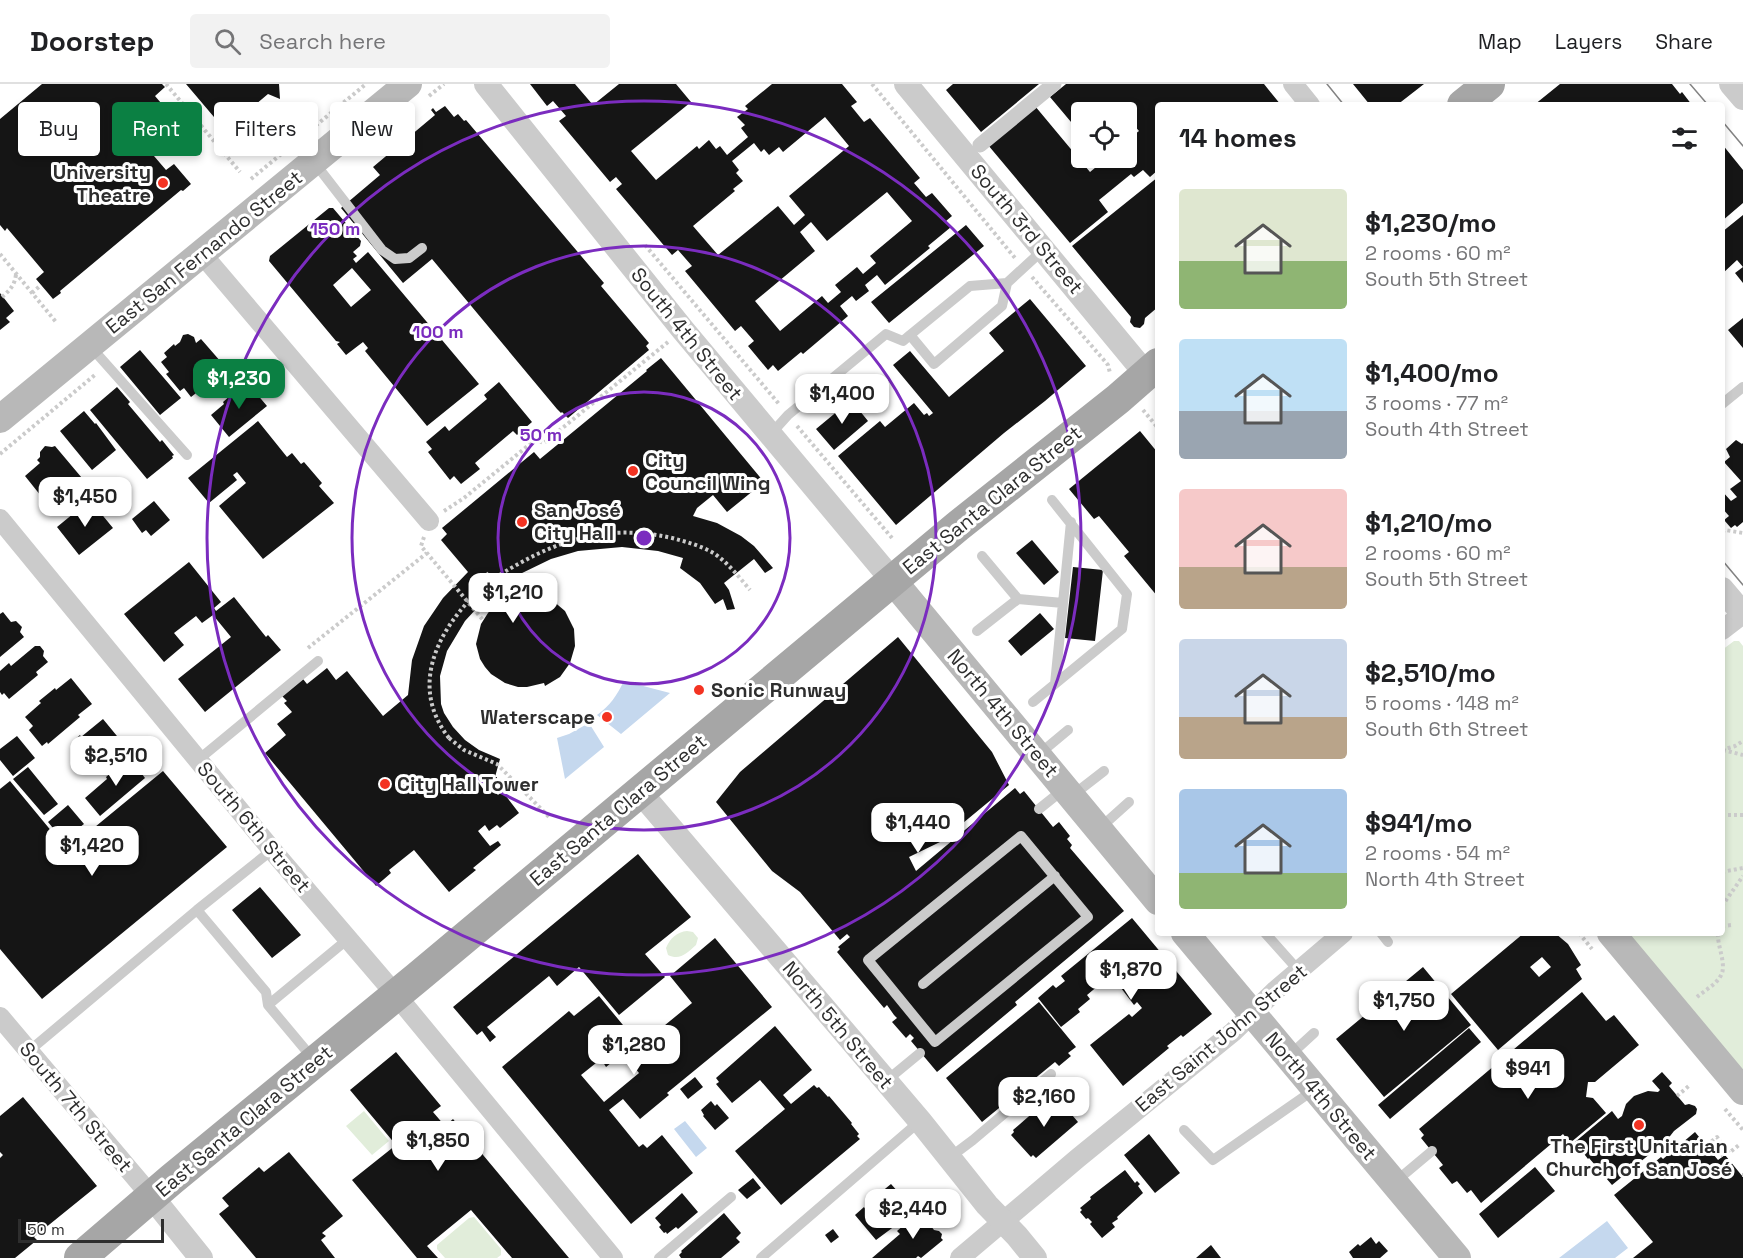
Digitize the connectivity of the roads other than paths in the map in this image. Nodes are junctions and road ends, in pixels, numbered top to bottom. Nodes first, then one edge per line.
1 (408, 84) edge
2 (486, 84) edge
3 (906, 84) edge
4 (1054, 84) edge
5 (1293, 84) edge
6 (1489, 84) edge
7 (1731, 84) edge
8 (1743, 98) edge
9 (1308, 102) edge
10 (1467, 102) edge
11 (980, 145) dead end
12 (314, 162) junction
13 (422, 248) dead end
14 (1044, 249) junction
15 (202, 254) junction
16 (1007, 283) junction
17 (910, 335) junction
18 (90, 346) junction
19 (1154, 375) edge
20 (1743, 387) edge
21 (1725, 402) edge
22 (0, 419) edge
23 (770, 435) junction
24 (187, 455) dead end
25 (1052, 500) dead end
26 (0, 519) edge
27 (429, 521) road end
28 (1071, 522) junction
29 (982, 556) dead end
30 (893, 581) junction
31 (1725, 593) edge
32 (1018, 599) junction
33 (1063, 603) junction
34 (1743, 614) edge
35 (1725, 628) edge
36 (977, 631) dead end
37 (318, 661) dead end
38 (1055, 684) junction
39 (1033, 702) dead end
40 (1068, 730) dead end
41 (1038, 755) junction
42 (198, 760) junction
43 (1104, 771) dead end
44 (640, 792) junction
45 (1068, 792) junction
46 (1129, 802) dead end
47 (1039, 809) dead end
48 (1099, 829) junction
49 (272, 850) junction
50 (1055, 876) junction
51 (1155, 897) edge
52 (197, 910) junction
53 (1192, 936) edge
54 (1268, 936) edge
55 (1340, 936) edge
56 (1614, 936) edge
57 (348, 939) junction
58 (1299, 971) junction
59 (923, 984) dead end
60 (396, 995) junction
61 (268, 1005) junction
62 (1251, 1013) junction
63 (0, 1017) edge
64 (1314, 1033) dead end
65 (29, 1051) junction
66 (921, 1053) dead end
67 (1288, 1056) junction
68 (316, 1062) junction
69 (1051, 1074) dead end
70 (886, 1081) junction
71 (1315, 1089) junction
72 (1743, 1091) edge
73 (920, 1121) junction
74 (1184, 1130) dead end
75 (1432, 1151) dead end
76 (949, 1158) junction
77 (1394, 1183) junction
78 (152, 1197) junction
79 (731, 1197) dead end
80 (1003, 1222) junction
81 (80, 1258) edge
82 (201, 1258) edge
83 (613, 1258) edge
84 (659, 1258) edge
85 (761, 1258) edge
86 (960, 1258) edge
87 (1035, 1258) edge
88 (1457, 1258) edge

1 - 12 main road, East San Fernando Street
2 - 23 street, South 4th Street
3 - 14 street, South 3rd Street
4 - 11 street
5 - 9 street
6 - 10 main road
7 - 8 street
12 - 13 lane
12 - 15 main road, East San Fernando Street
14 - 16 lane
14 - 19 street, South 3rd Street
15 - 18 main road, East San Fernando Street
15 - 27 street
16 - 17 lane
16 - 17 lane
17 - 23 lane
18 - 22 main road, East San Fernando Street
18 - 24 lane
19 - 30 main road, East Santa Clara Street
20 - 21 lane
23 - 30 street, South 4th Street
25 - 28 lane
26 - 42 street, South 6th Street
28 - 33 lane
28 - 38 lane
29 - 32 lane
30 - 41 main road, North 4th Street
30 - 44 main road, East Santa Clara Street
31 - 34 street
32 - 33 lane
32 - 36 lane
33 - 38 lane
34 - 35 street
37 - 42 lane
38 - 39 lane
40 - 41 lane
41 - 45 main road, North 4th Street
42 - 49 street, South 6th Street
43 - 45 lane
44 - 60 main road, East Santa Clara Street
44 - 70 street, North 5th Street
45 - 47 lane
45 - 48 main road, North 4th Street
46 - 48 lane
48 - 51 main road, North 4th Street
49 - 52 lane
49 - 57 street, South 6th Street
50 - 50 lane
50 - 59 lane
52 - 61 lane
52 - 65 lane
53 - 62 main road, North 4th Street
54 - 58 lane
55 - 58 street, East Saint John Street
56 - 72 main road
57 - 60 street, South 6th Street
57 - 61 lane
58 - 62 street, East Saint John Street
60 - 68 main road, East Santa Clara Street
60 - 83 street, South 6th Street
61 - 68 lane
62 - 67 main road, North 4th Street
62 - 80 street, East Saint John Street
63 - 65 street, South 7th Street
64 - 67 lane
65 - 78 street, South 7th Street
66 - 70 lane
67 - 71 main road, North 4th Street
68 - 78 main road, East Santa Clara Street
69 - 76 lane
70 - 73 street, North 5th Street
71 - 74 lane
71 - 77 main road, North 4th Street
73 - 76 street, North 5th Street
73 - 85 lane
75 - 77 lane
76 - 80 street, North 5th Street
77 - 88 main road, North 4th Street
78 - 81 main road, East Santa Clara Street
78 - 82 street
79 - 84 lane
80 - 86 street, East Saint John Street
80 - 87 street, North 5th Street

